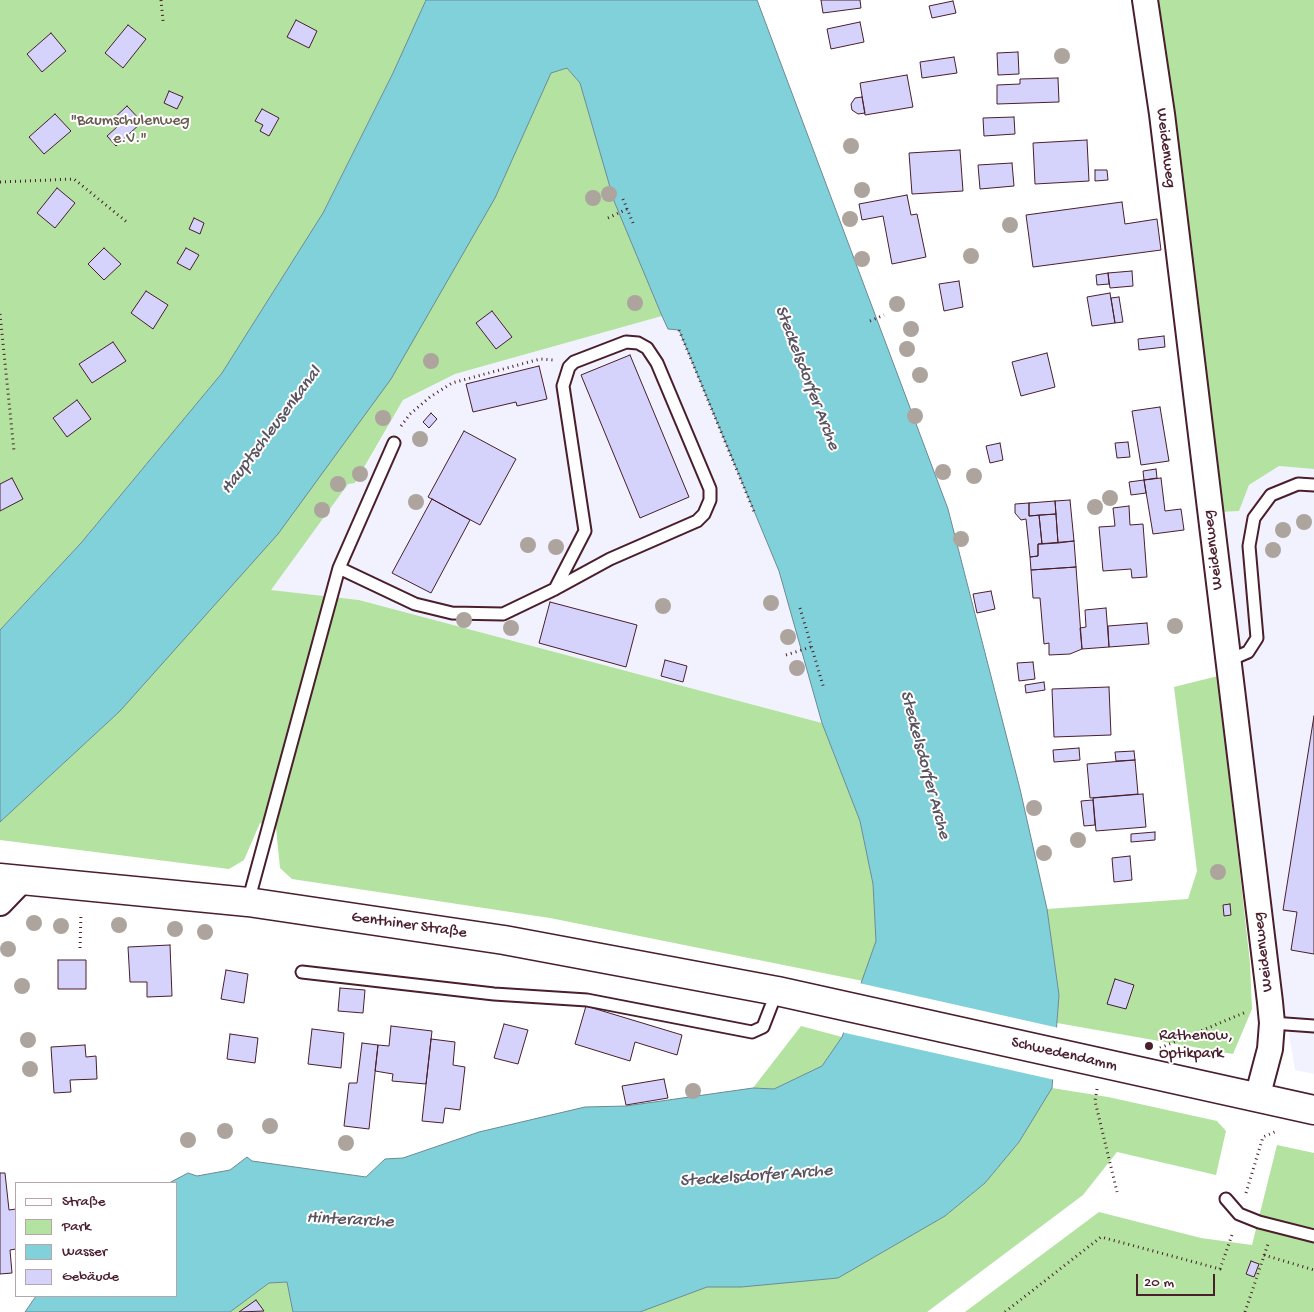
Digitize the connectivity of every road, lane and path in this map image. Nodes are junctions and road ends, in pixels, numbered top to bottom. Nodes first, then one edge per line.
1 (161, 0) edge
2 (1145, 0) edge
3 (162, 20) dead end
4 (0, 182) edge
5 (623, 199) dead end
6 (627, 210) junction
7 (608, 218) dead end
8 (128, 223) dead end
9 (633, 223) dead end
10 (0, 314) edge
11 (884, 315) dead end
12 (870, 321) dead end
13 (679, 330) dead end
14 (569, 367) junction
15 (394, 443) joint
16 (14, 451) dead end
17 (1314, 485) edge
18 (755, 514) dead end
19 (339, 568) junction
20 (555, 589) junction
21 (800, 608) dead end
22 (811, 647) junction
23 (786, 655) dead end
24 (1227, 661) junction
25 (824, 689) dead end
26 (11, 879) edge
27 (248, 902) junction
28 (0, 903) edge
29 (81, 911) dead end
30 (80, 948) dead end
31 (302, 972) dead end
32 (777, 991) junction
33 (814, 1000) joint
34 (1271, 1012) junction
35 (1314, 1026) edge
36 (1102, 1064) junction
37 (1152, 1074) junction
38 (1257, 1098) junction
39 (1314, 1110) edge
40 (1117, 1192) dead end
41 (1226, 1199) dead end
42 (1273, 1226) junction
43 (1314, 1236) edge
44 (1101, 1237) dead end
45 (1264, 1255) junction
46 (1314, 1270) edge
47 (1005, 1312) edge
48 (1245, 1312) edge

1 - 3 path
2 - 24 street, Weidenweg
4 - 8 path
5 - 6 path
6 - 7 path
6 - 9 path
10 - 16 path
11 - 12 path
13 - 18 path
14 - 15 path
14 - 20 lane
14 - 20 lane
15 - 19 lane
17 - 24 lane
19 - 20 lane
19 - 27 lane
21 - 22 path
22 - 23 path
22 - 25 path
24 - 34 street, Weidenweg
26 - 27 main road, Genthiner Straße
26 - 28 street
27 - 32 main road, Genthiner Straße
29 - 30 path
31 - 32 lane
32 - 33 main road, Genthiner Straße
33 - 36 main road, Schwedendamm
34 - 35 lane
34 - 37 path
34 - 38 street, Weidenweg
36 - 37 main road, Schwedendamm
36 - 40 path
37 - 38 main road, Schwedendamm
38 - 39 main road, Schwedendamm
41 - 42 lane
42 - 43 lane
42 - 45 path
44 - 47 path
45 - 46 path
45 - 48 path

